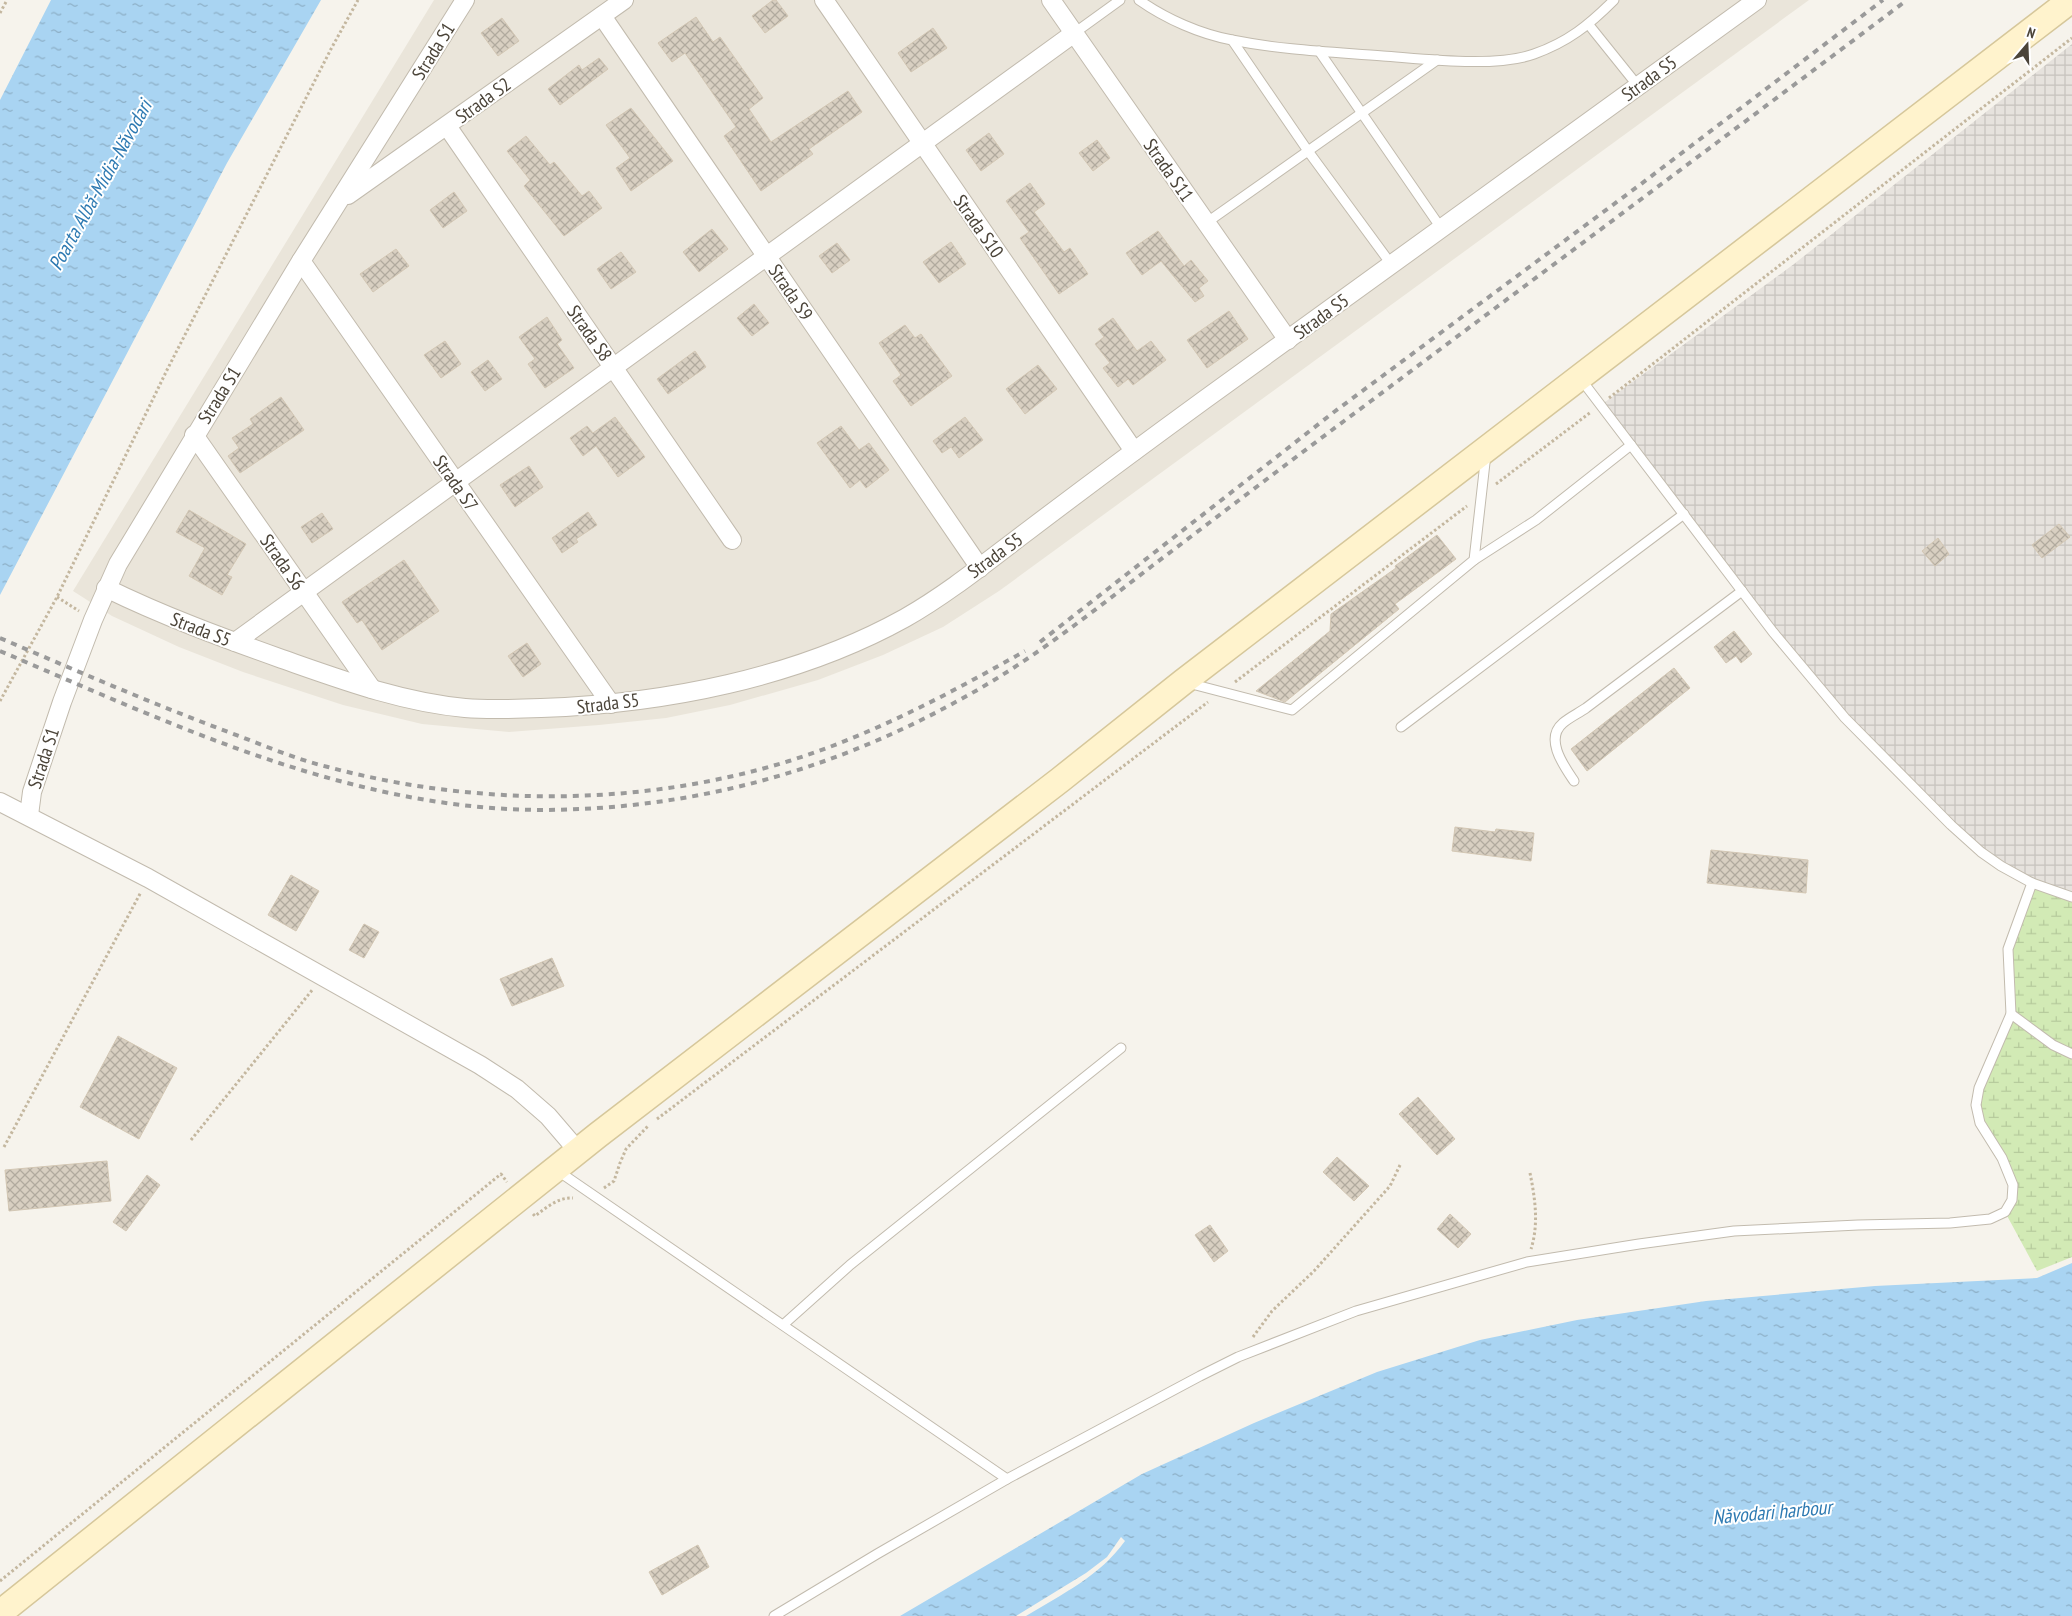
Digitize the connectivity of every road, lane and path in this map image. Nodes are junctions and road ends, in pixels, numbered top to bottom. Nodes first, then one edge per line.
1 (7, 0) edge
2 (358, 0) edge
3 (465, 0) edge
4 (624, 0) edge
5 (824, 0) edge
6 (1050, 0) edge
7 (1120, 0) edge
8 (1139, 0) edge
9 (1614, 0) edge
10 (2071, 0) edge
11 (1747, 3) edge
12 (0, 13) edge
13 (602, 16) junction
14 (1589, 25) junction
15 (1073, 34) junction
16 (1232, 40) junction
17 (1319, 51) junction
18 (1437, 60) junction
19 (1638, 86) junction
20 (1361, 113) junction
21 (447, 126) junction
22 (922, 143) junction
23 (1308, 151) junction
24 (341, 199) junction
25 (1206, 223) junction
26 (1441, 228) junction
27 (767, 256) junction
28 (301, 261) junction
29 (1391, 264) junction
30 (1288, 340) junction
31 (613, 368) junction
32 (1580, 377) junction
33 (194, 435) junction
34 (1631, 445) junction
35 (1487, 449) junction
36 (1134, 451) junction
37 (456, 482) junction
38 (1684, 514) junction
39 (732, 540) dead end
40 (1474, 560) junction
41 (980, 568) junction
42 (106, 588) junction
43 (1742, 591) junction
44 (304, 592) junction
45 (56, 597) junction
46 (93, 620) junction
47 (235, 642) junction
48 (1183, 682) junction
49 (372, 689) junction
50 (0, 701) edge
51 (611, 704) junction
52 (1401, 727) dead end
53 (1574, 781) dead end
54 (0, 802) edge
55 (28, 815) junction
56 (148, 878) junction
57 (2032, 883) junction
58 (2072, 897) edge
59 (323, 977) junction
60 (2011, 1014) junction
61 (1121, 1048) dead end
62 (2072, 1054) edge
63 (191, 1140) dead end
64 (4, 1147) dead end
65 (578, 1151) junction
66 (1400, 1164) dead end
67 (555, 1170) junction
68 (1530, 1173) dead end
69 (1528, 1262) junction
70 (783, 1325) junction
71 (1238, 1357) junction
72 (1007, 1479) junction
73 (0, 1613) edge
74 (774, 1616) edge

1 - 12 path
2 - 45 path
3 - 24 street, Strada S1
4 - 13 street, Strada S2
5 - 22 street, Strada S10
6 - 15 street, Strada S11
7 - 15 lane
8 - 16 lane
9 - 14 lane
10 - 32 main road
11 - 19 street, Strada S5
13 - 21 street, Strada S2
13 - 27 street, Strada S9
14 - 18 lane
14 - 19 lane
15 - 22 street
15 - 25 street, Strada S11
16 - 17 lane
16 - 23 lane
17 - 18 lane
17 - 20 lane
18 - 20 lane
19 - 26 street, Strada S5
20 - 23 lane
20 - 26 lane
21 - 24 street, Strada S2
21 - 31 street, Strada S8
22 - 27 street
22 - 36 street, Strada S10
23 - 25 lane
23 - 29 lane
24 - 28 street, Strada S1
25 - 30 street, Strada S11
26 - 29 street, Strada S5
27 - 31 street
27 - 41 street, Strada S9
28 - 33 street, Strada S1
28 - 37 street, Strada S7
29 - 30 street, Strada S5
30 - 36 street, Strada S5
31 - 37 street
31 - 39 street, Strada S8
32 - 34 lane
32 - 35 main road
33 - 42 street, Strada S1
33 - 44 street, Strada S6
34 - 38 lane
34 - 40 lane
35 - 40 lane
35 - 48 main road
36 - 41 street, Strada S5
37 - 44 street
37 - 51 street, Strada S7
38 - 43 lane
38 - 52 lane
40 - 48 lane
41 - 51 street, Strada S5
42 - 46 street, Strada S1
42 - 47 street, Strada S5
43 - 53 lane
43 - 57 lane
44 - 47 street
44 - 49 street, Strada S6
45 - 46 path
45 - 50 path
46 - 55 street, Strada S1
47 - 49 street, Strada S5
48 - 65 main road
49 - 51 street, Strada S5
54 - 55 street
55 - 56 street
56 - 59 street
56 - 64 path
57 - 58 lane
57 - 60 lane
59 - 63 path
59 - 65 street
60 - 62 lane
60 - 69 lane
61 - 70 lane
65 - 67 main road
66 - 71 path
67 - 70 lane
67 - 73 main road
68 - 69 path
69 - 71 lane
70 - 72 lane
71 - 72 lane
72 - 74 lane

